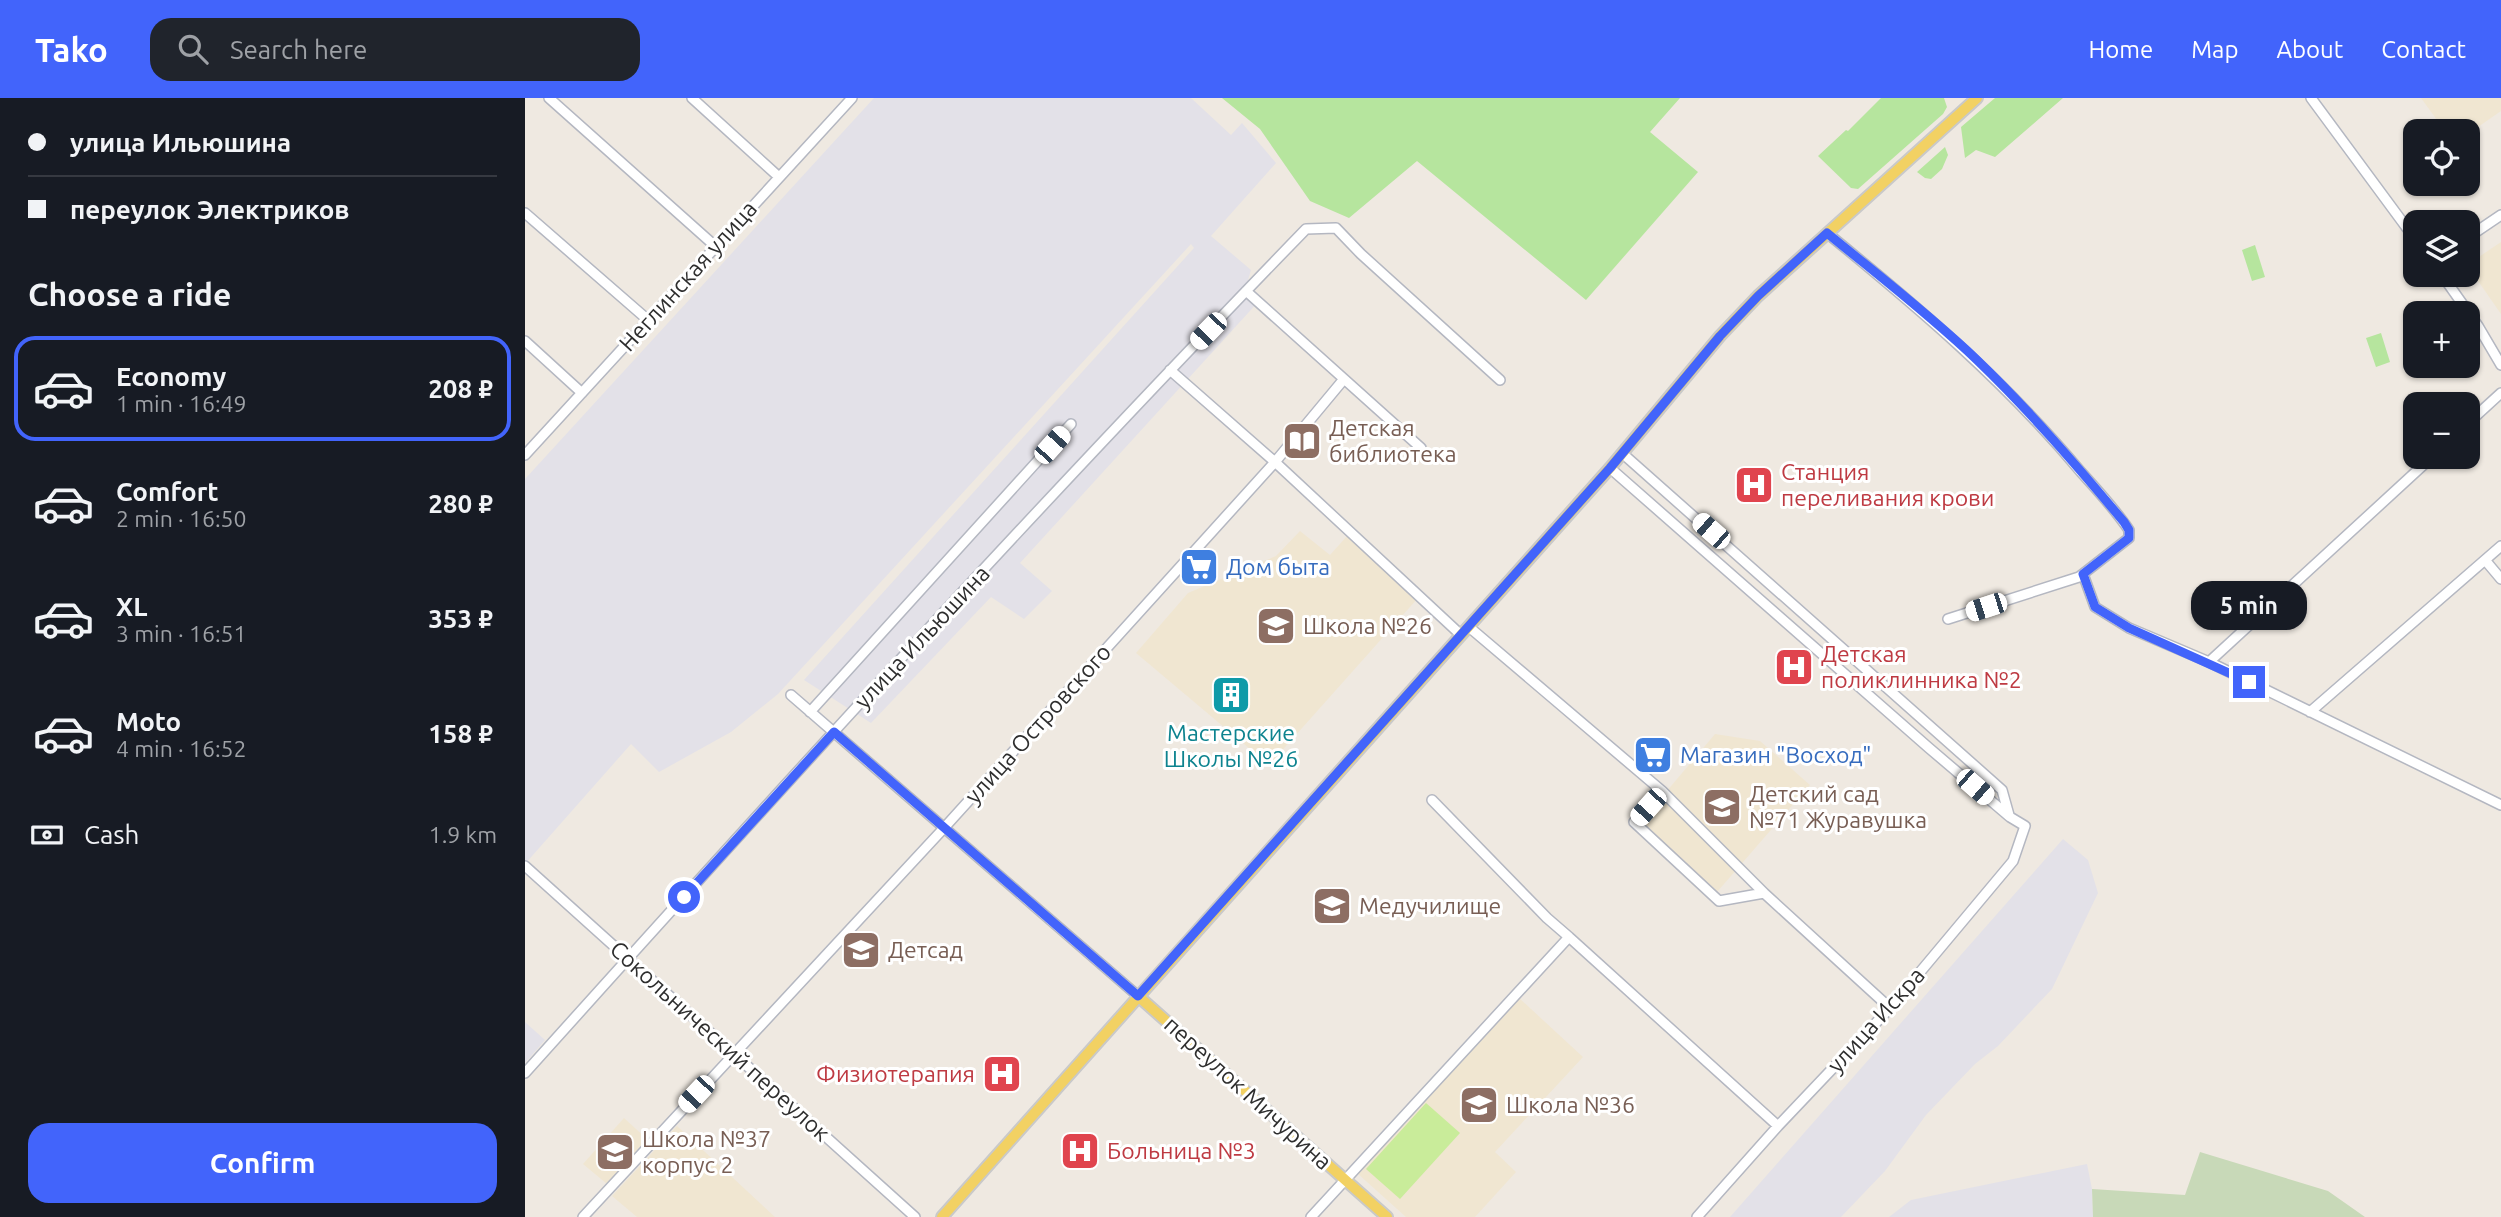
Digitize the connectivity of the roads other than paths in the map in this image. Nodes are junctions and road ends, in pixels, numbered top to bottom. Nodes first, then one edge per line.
1 (549, 98) edge
2 (692, 98) edge
3 (1977, 98) edge
4 (2311, 98) edge
5 (848, 99) edge
6 (779, 177) junction
7 (525, 213) edge
8 (2501, 215) edge
9 (2403, 223) edge
10 (2480, 229) edge
11 (1827, 233) junction
12 (715, 246) junction
13 (2450, 287) edge
14 (1246, 291) junction
15 (648, 320) junction
16 (525, 341) edge
17 (2501, 365) edge
18 (1170, 370) junction
19 (1344, 379) junction
20 (1500, 380) dead end
21 (582, 393) junction
22 (2501, 393) edge
23 (2480, 412) edge
24 (1070, 424) dead end
25 (1421, 448) dead end
26 (1622, 453) junction
27 (525, 455) edge
28 (1275, 462) junction
29 (1610, 468) junction
30 (2420, 469) edge
31 (2501, 547) edge
32 (2485, 560) junction
33 (2083, 574) junction
34 (2501, 579) edge
35 (1948, 619) dead end
36 (1465, 631) junction
37 (2209, 662) junction
38 (791, 695) dead end
39 (810, 712) junction
40 (2310, 712) junction
41 (834, 732) junction
42 (1662, 791) junction
43 (1432, 800) dead end
44 (2501, 805) edge
45 (2010, 817) junction
46 (944, 828) junction
47 (525, 866) edge
48 (1764, 893) junction
49 (1569, 937) junction
50 (628, 958) junction
51 (1138, 996) junction
52 (1890, 1008) junction
53 (734, 1053) junction
54 (525, 1073) edge
55 (1778, 1126) junction
56 (1344, 1179) junction
57 (583, 1217) edge
58 (915, 1217) edge
59 (942, 1217) edge
60 (1311, 1217) edge
61 (1387, 1217) edge
62 (1697, 1217) edge

1 - 12 street
2 - 6 street
3 - 11 main road
4 - 9 street
5 - 6 street, Неглинская улица
6 - 12 street, Неглинская улица
7 - 15 street
8 - 10 street
11 - 26 main road
11 - 33 street
12 - 15 street, Неглинская улица
13 - 17 street
14 - 18 street, улица Ильюшина
14 - 19 street
14 - 20 street, улица Ильюшина
15 - 21 street, Неглинская улица
16 - 21 street
18 - 28 street
18 - 41 street, улица Ильюшина
19 - 25 street
19 - 28 street, улица Островского
21 - 27 street, Неглинская улица
22 - 23 street
24 - 39 street
26 - 29 main road
26 - 45 street
28 - 36 street
28 - 46 street, улица Островского
29 - 36 main road
29 - 45 street
30 - 37 street
31 - 32 street
32 - 34 street
32 - 40 street
33 - 35 street
33 - 37 street
36 - 42 street
36 - 51 main road
37 - 40 street
38 - 39 street, переулок Мичурина
39 - 41 street, переулок Мичурина
40 - 44 street
41 - 46 street, переулок Мичурина
41 - 50 street, улица Ильюшина
42 - 48 street
42 - 48 street
43 - 49 street
45 - 52 street, улица Искра
46 - 51 street, переулок Мичурина
46 - 53 street, улица Островского
47 - 50 street, Сокольнический переулок
48 - 52 street
49 - 55 street
49 - 56 street
50 - 53 street, Сокольнический переулок
50 - 54 street, улица Ильюшина
51 - 56 main road, переулок Мичурина
51 - 59 main road
52 - 55 street, улица Искра
53 - 57 street, улица Островского
53 - 58 street, Сокольнический переулок
55 - 62 street, улица Искра
56 - 60 street
56 - 61 main road, переулок Мичурина

